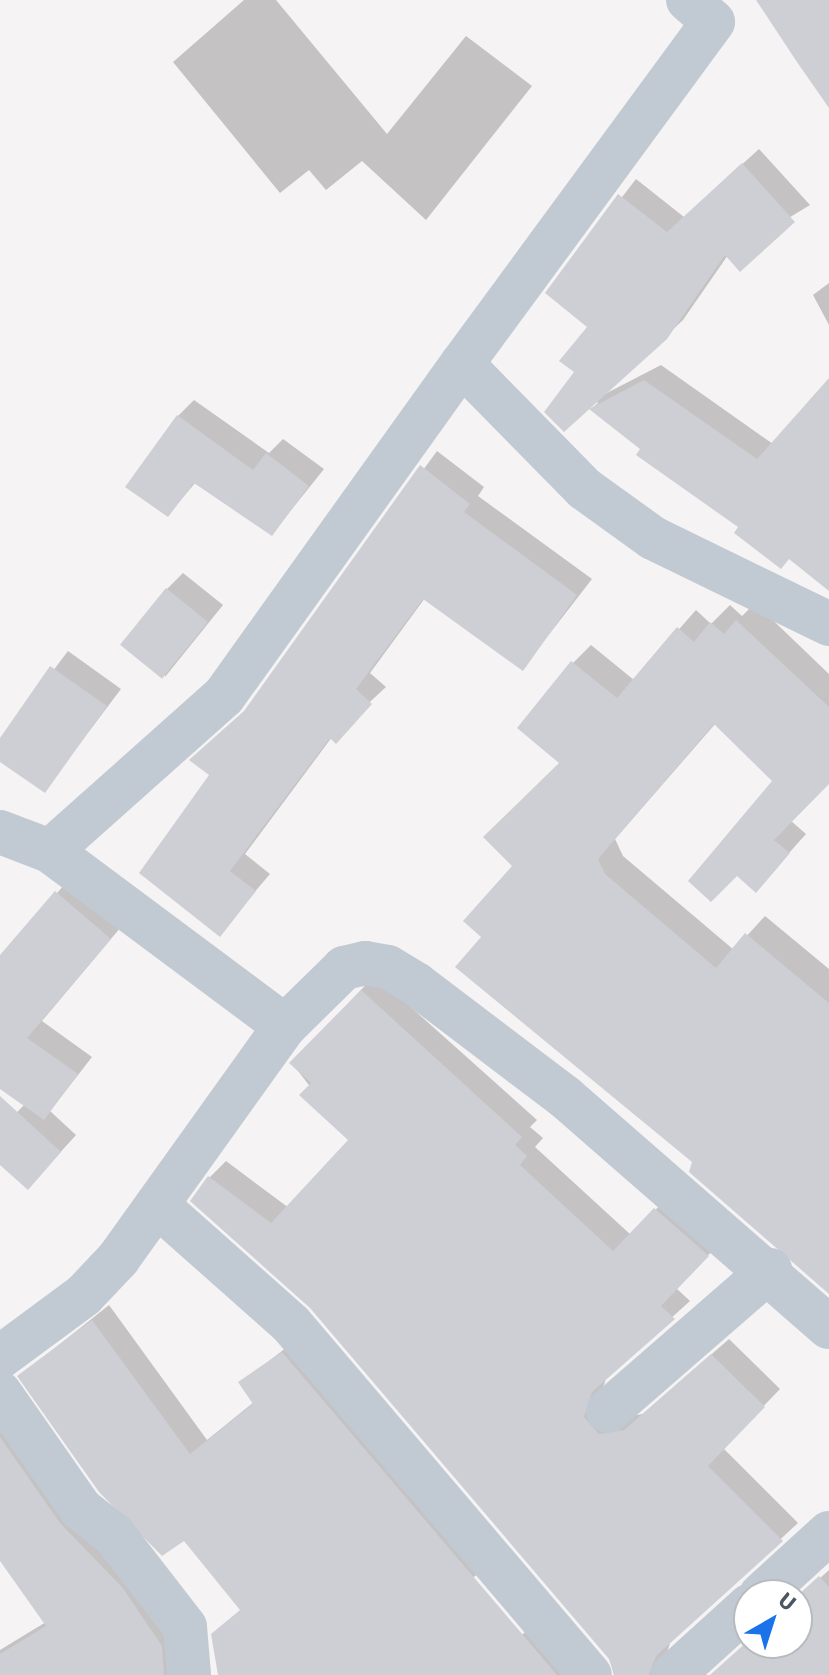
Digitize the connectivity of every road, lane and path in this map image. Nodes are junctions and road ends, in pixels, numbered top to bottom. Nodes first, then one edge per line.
1 (714, 7) edge
2 (462, 364) junction
3 (829, 624) edge
4 (0, 832) edge
5 (50, 851) junction
6 (285, 1026) junction
7 (157, 1205) junction
8 (770, 1270) junction
9 (829, 1327) edge
10 (0, 1357) edge
11 (0, 1393) edge
12 (608, 1411) dead end
13 (829, 1533) edge
14 (779, 1579) edge
15 (733, 1621) edge
16 (189, 1675) edge
17 (590, 1675) edge
18 (673, 1675) edge

1 - 2 street
2 - 3 street
2 - 5 street
4 - 5 street
5 - 6 street
6 - 7 street
6 - 8 street
7 - 10 street
7 - 17 street
8 - 9 street
8 - 12 street
11 - 16 street
13 - 14 street
15 - 18 street

